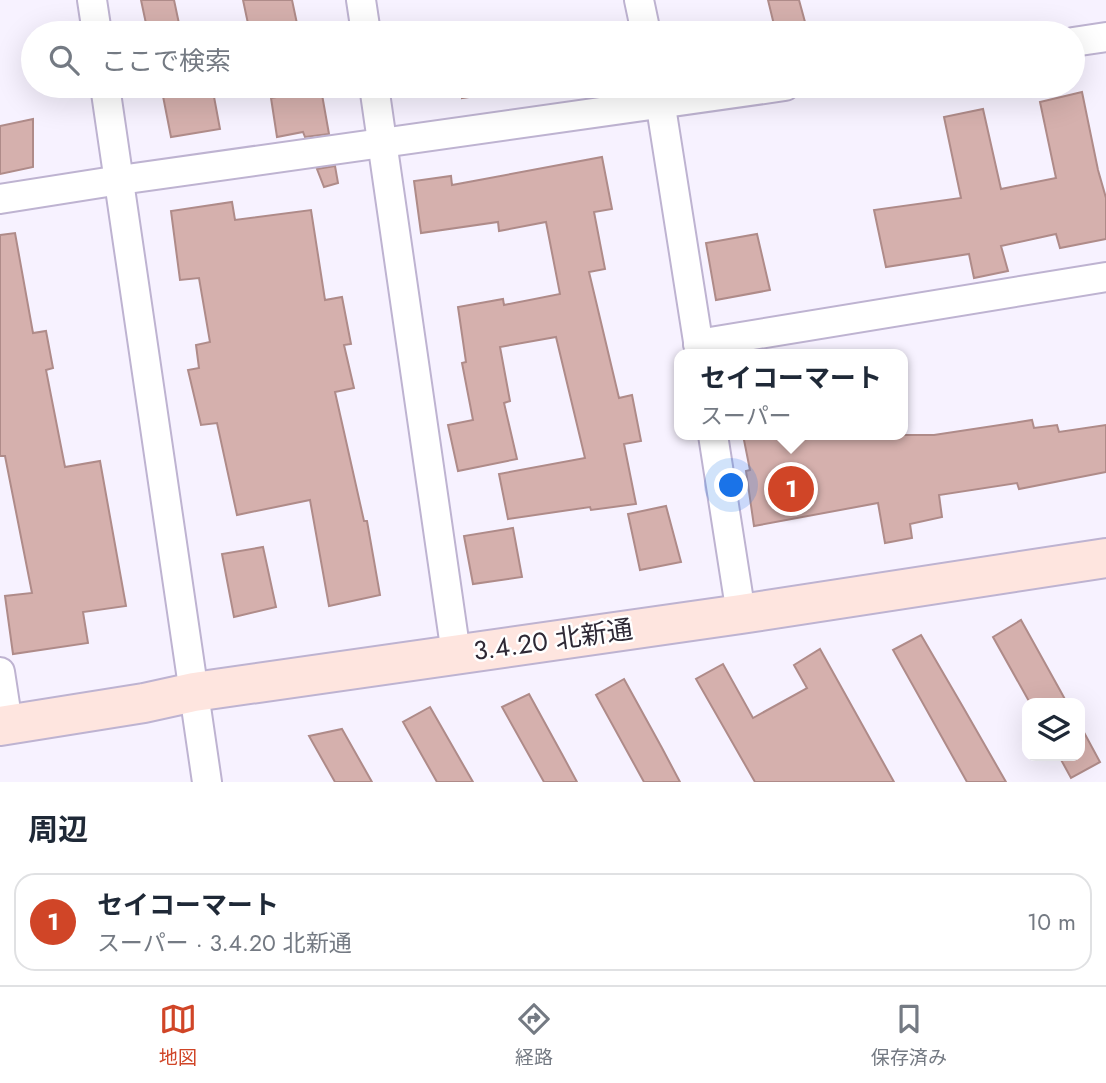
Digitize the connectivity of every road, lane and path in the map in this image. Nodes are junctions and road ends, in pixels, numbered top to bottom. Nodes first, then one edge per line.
1 (92, 0) edge
2 (361, 0) edge
3 (639, 0) edge
4 (95, 21) edge
5 (364, 21) edge
6 (643, 21) edge
7 (1106, 37) edge
8 (1085, 40) edge
9 (107, 98) edge
10 (376, 98) edge
11 (643, 98) edge
12 (660, 98) edge
13 (382, 144) junction
14 (120, 180) junction
15 (0, 199) edge
16 (1106, 276) edge
17 (699, 349) edge
18 (714, 440) edge
19 (1106, 558) edge
20 (741, 614) junction
21 (456, 654) junction
22 (0, 671) edge
23 (194, 692) junction
24 (4, 725) edge
25 (207, 782) edge

1 - 4 street
2 - 5 street
3 - 6 street
7 - 8 street
9 - 14 street
10 - 13 street
11 - 13 street
12 - 17 street
13 - 14 street
13 - 21 street
14 - 15 street
14 - 23 street
16 - 17 street
18 - 20 street
19 - 20 street, 3.4.20 北新通
20 - 21 street, 3.4.20 北新通
21 - 23 street, 3.4.20 北新通
22 - 24 street
23 - 24 street, 3.4.20 北新通
23 - 25 street

